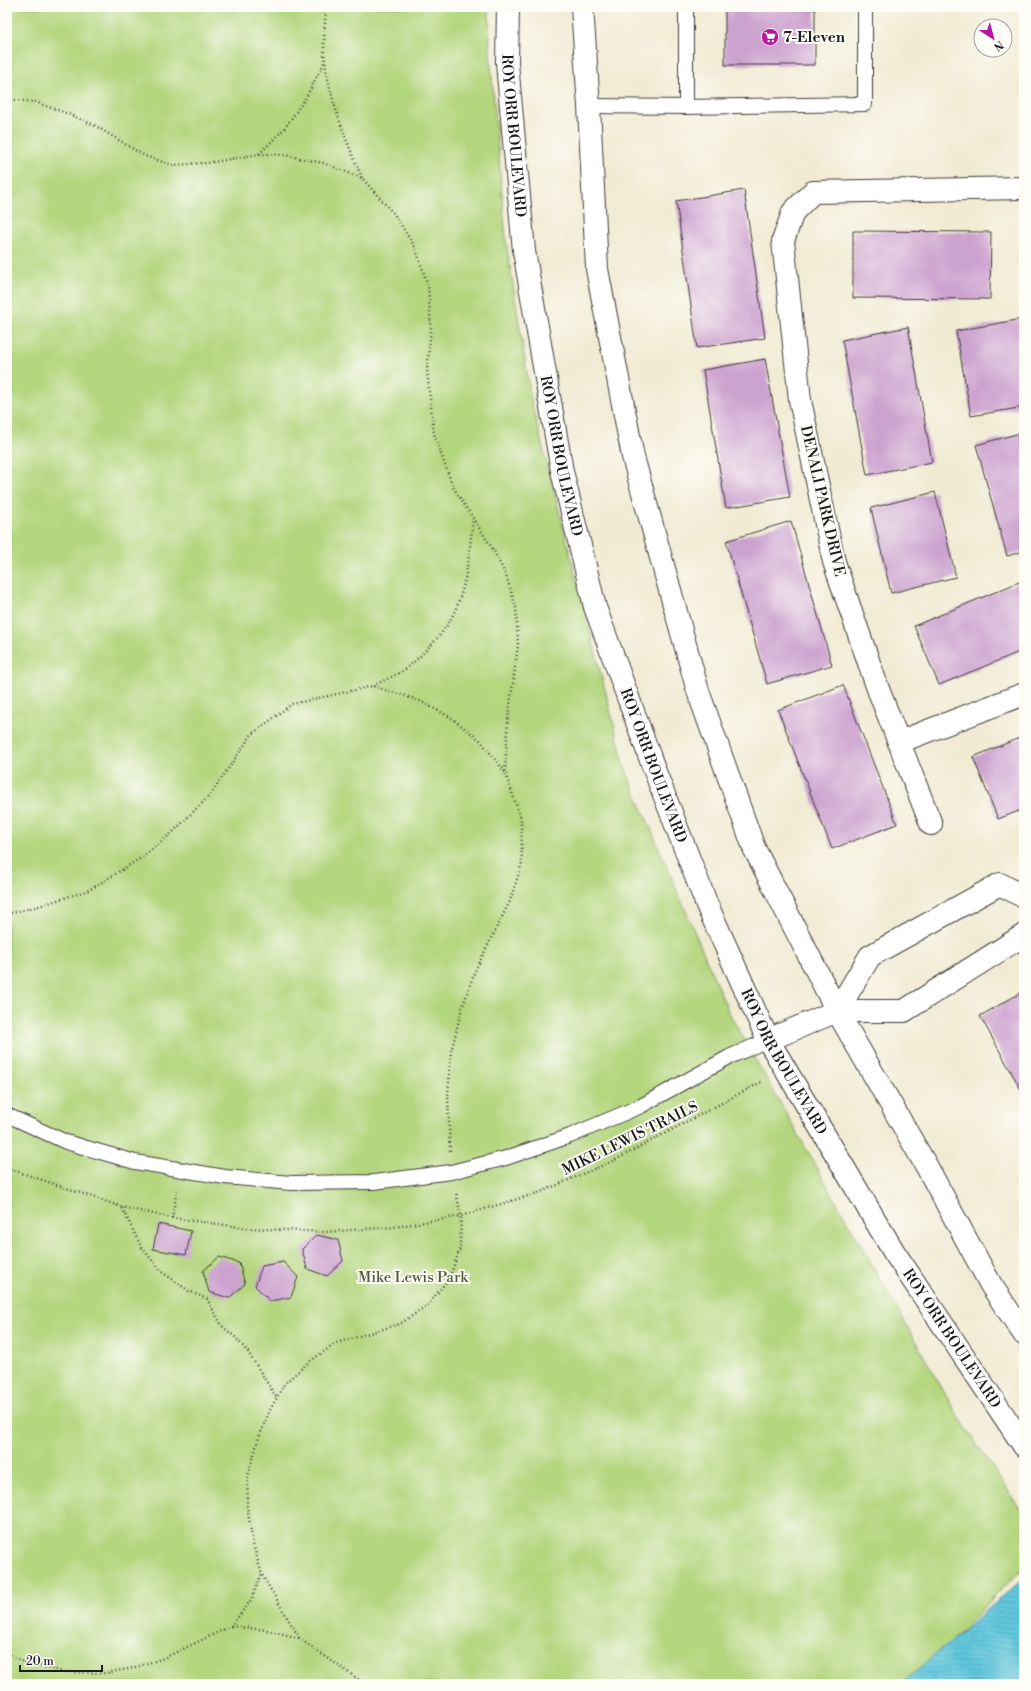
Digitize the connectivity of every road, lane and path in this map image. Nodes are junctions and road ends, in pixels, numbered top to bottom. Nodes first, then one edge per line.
1 (326, 7) edge
2 (508, 7) edge
3 (582, 7) edge
4 (686, 7) edge
5 (865, 7) edge
6 (325, 60) junction
7 (7, 99) edge
8 (589, 106) junction
9 (686, 107) junction
10 (259, 154) junction
11 (362, 178) junction
12 (1024, 188) edge
13 (473, 519) junction
14 (373, 686) junction
15 (1024, 694) edge
16 (899, 742) junction
17 (505, 772) junction
18 (931, 824) dead end
19 (1024, 897) edge
20 (7, 914) edge
21 (1024, 935) edge
22 (837, 1011) junction
23 (768, 1040) junction
24 (7, 1115) edge
25 (7, 1168) edge
26 (181, 1170) junction
27 (451, 1172) junction
28 (122, 1207) junction
29 (461, 1216) junction
30 (172, 1218) junction
31 (1024, 1334) edge
32 (276, 1397) junction
33 (1021, 1442) edge
34 (262, 1574) junction
35 (231, 1626) junction
36 (300, 1638) junction
37 (7, 1653) edge
38 (365, 1684) edge

1 - 6 path
2 - 23 main road, ROY ORR BOULEVARD
3 - 8 main road
4 - 9 lane
5 - 9 lane
6 - 10 path
6 - 11 path
7 - 10 path
8 - 9 lane
8 - 22 main road
10 - 11 path
11 - 13 path
12 - 16 main road, DENALI PARK DRIVE
13 - 14 path
13 - 17 path
14 - 17 path
14 - 20 path
15 - 16 main road
16 - 18 main road, DENALI PARK DRIVE
17 - 27 path
19 - 22 main road
21 - 22 main road
22 - 23 main road
22 - 31 main road
23 - 27 lane
23 - 29 path, MIKE LEWIS TRAILS
23 - 33 main road, ROY ORR BOULEVARD
24 - 26 lane
25 - 28 path, MIKE LEWIS TRAILS
26 - 27 lane
26 - 30 path
27 - 29 path
28 - 30 path, MIKE LEWIS TRAILS
28 - 32 path
29 - 30 path, MIKE LEWIS TRAILS
29 - 32 path
32 - 34 path
34 - 35 path
34 - 36 path
35 - 36 path
35 - 37 path
36 - 38 path

